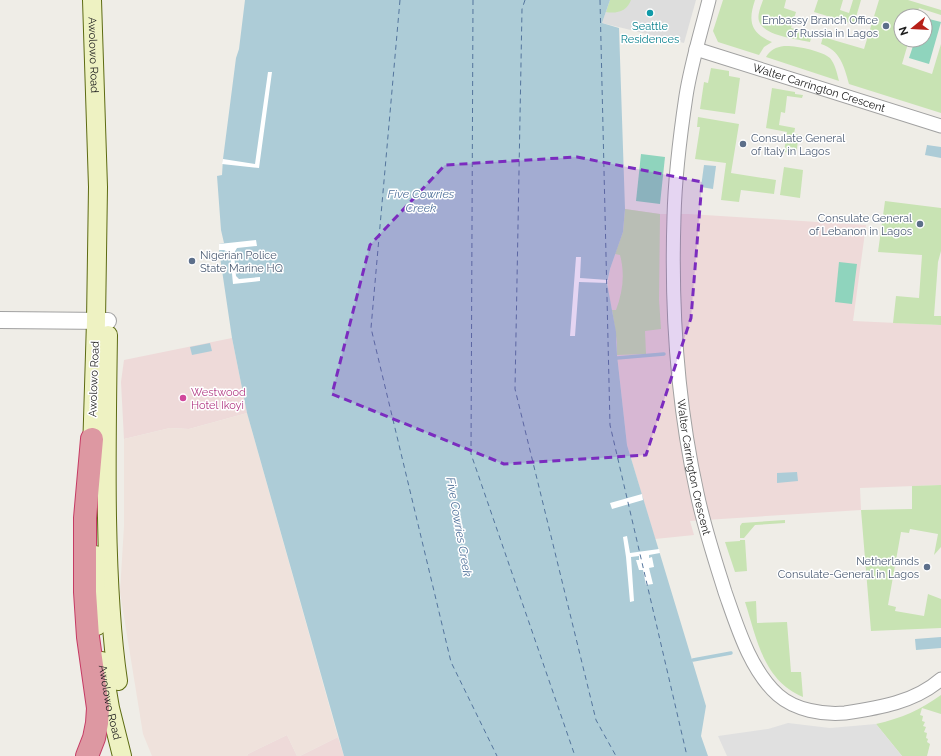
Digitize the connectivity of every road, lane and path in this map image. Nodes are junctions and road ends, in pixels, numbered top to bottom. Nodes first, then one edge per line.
1 (92, 0) edge
2 (103, 0) edge
3 (709, 0) edge
4 (696, 49) junction
5 (941, 126) edge
6 (0, 320) edge
7 (102, 321) junction
8 (92, 439) junction
9 (941, 679) edge
10 (87, 756) edge
11 (122, 756) edge
12 (135, 756) edge

1 - 7 main road, Awolowo Road
2 - 7 main road, Awolowo Road
3 - 4 street, Walter Carrington Crescent
4 - 5 street, Walter Carrington Crescent
4 - 9 street, Walter Carrington Crescent
6 - 7 street
7 - 8 main road, Awolowo Road
7 - 12 main road, Awolowo Road
8 - 10 highway
8 - 11 main road, Awolowo Road

